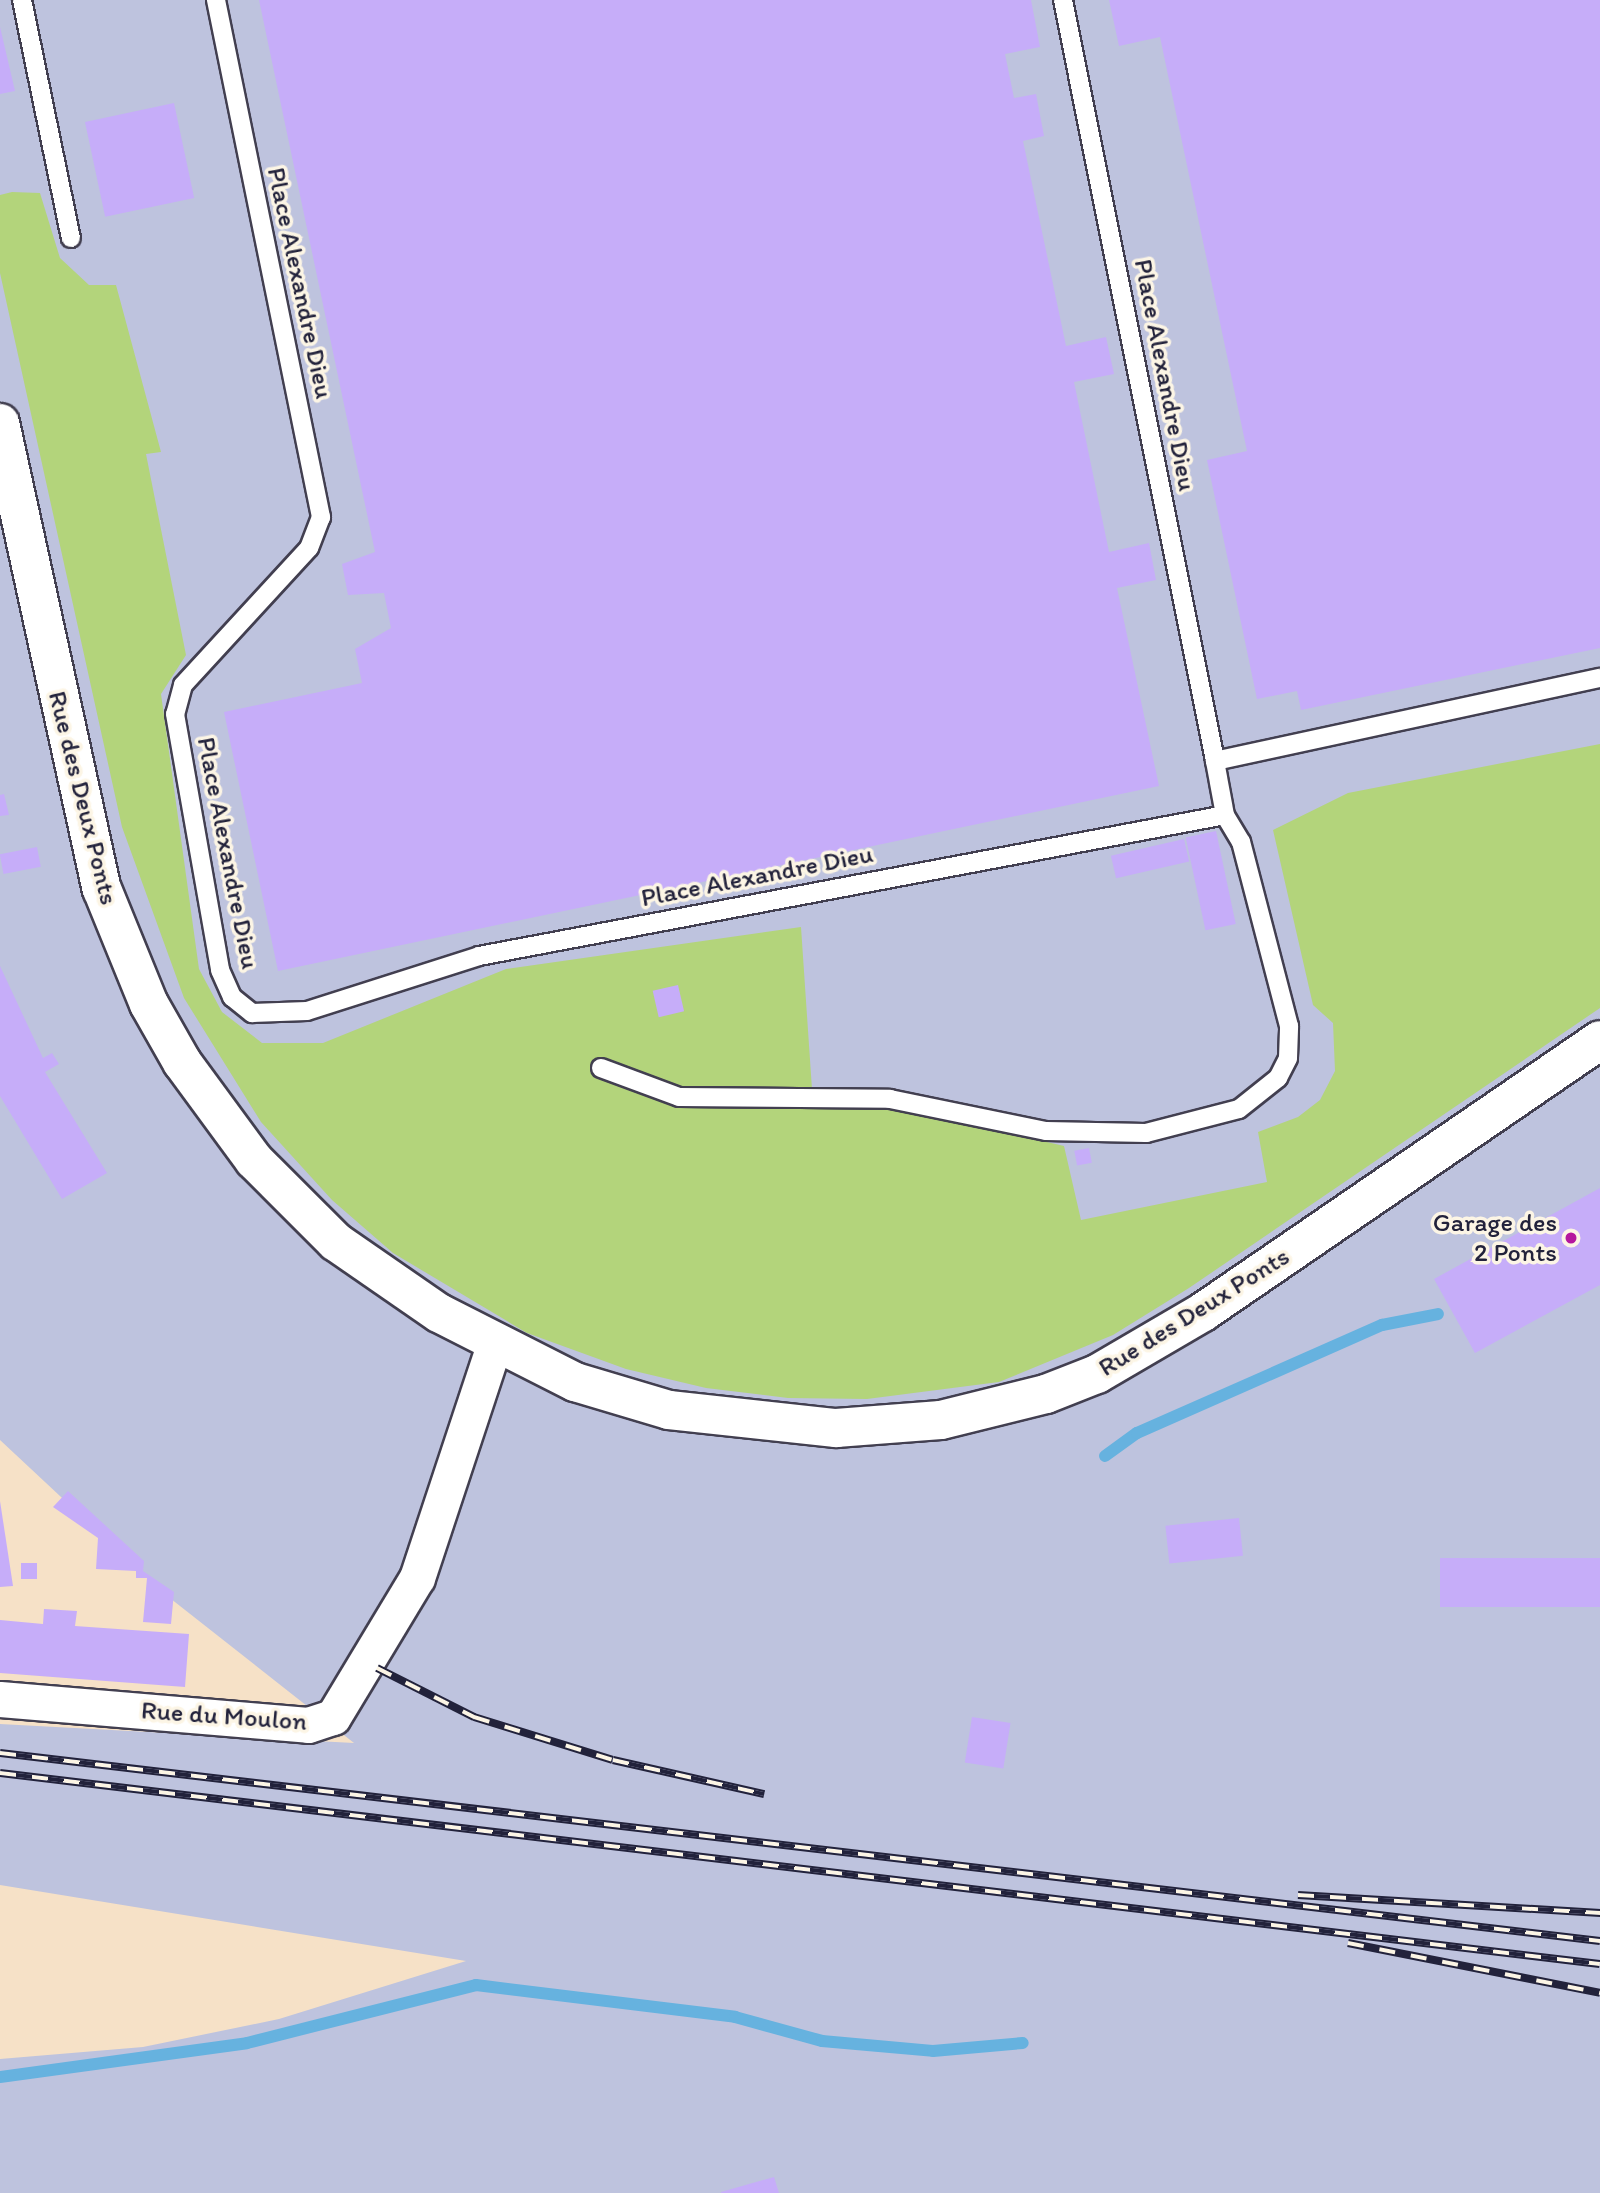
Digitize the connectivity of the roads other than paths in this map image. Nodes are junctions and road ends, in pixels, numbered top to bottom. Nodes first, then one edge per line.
1 (22, 0) edge
2 (216, 0) edge
3 (1063, 0) edge
4 (71, 238) dead end
5 (0, 423) edge
6 (1600, 678) edge
7 (1214, 761) junction
8 (1225, 815) junction
9 (1600, 1040) edge
10 (601, 1068) dead end
11 (494, 1345) junction
12 (0, 1699) edge

1 - 4 lane
2 - 8 lane, Place Alexandre Dieu
3 - 7 lane, Place Alexandre Dieu
5 - 11 main road, Rue des Deux Ponts
6 - 7 lane
7 - 8 lane, Place Alexandre Dieu
8 - 10 lane
9 - 11 main road, Rue des Deux Ponts
11 - 12 street, Rue du Moulon

